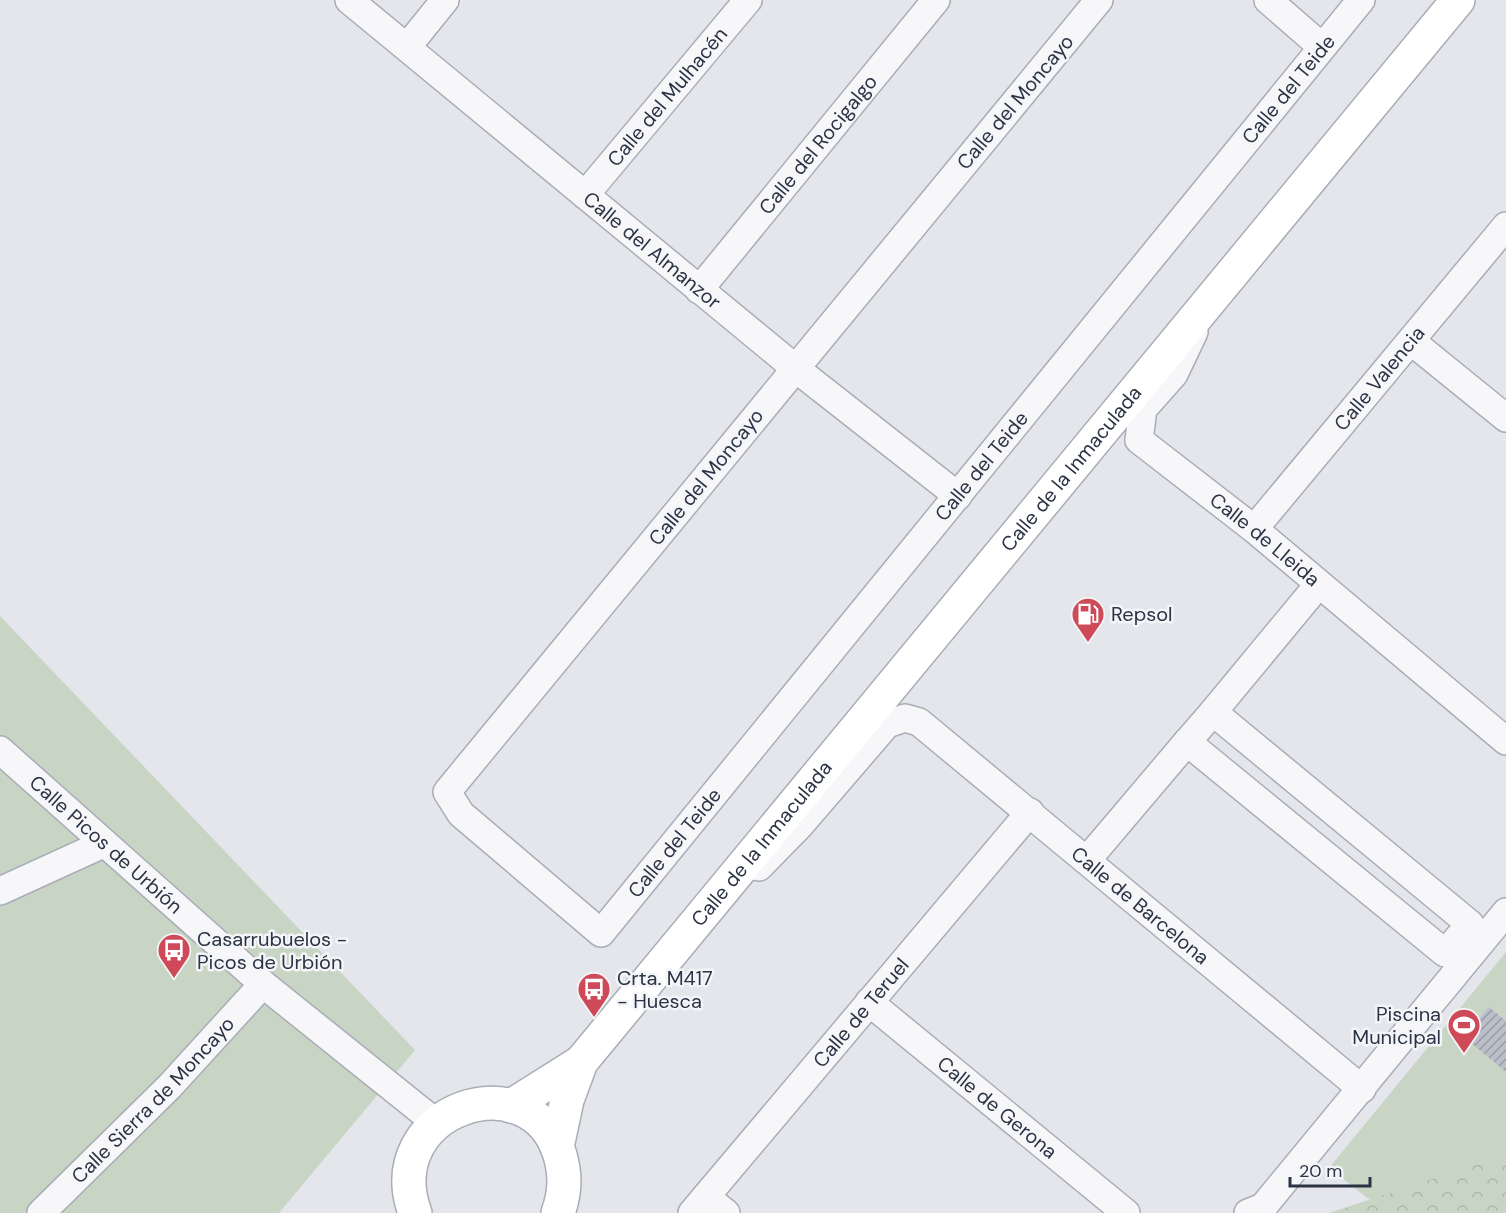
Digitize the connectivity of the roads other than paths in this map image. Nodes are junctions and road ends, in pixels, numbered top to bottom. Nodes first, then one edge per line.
1 (349, 0) edge
2 (445, 0) edge
3 (748, 0) edge
4 (936, 0) edge
5 (1099, 0) edge
6 (1268, 0) edge
7 (1361, 0) edge
8 (1458, 0) edge
9 (406, 47) junction
10 (1322, 47) junction
11 (585, 195) junction
12 (1506, 226) edge
13 (699, 290) junction
14 (1207, 304) junction
15 (1411, 340) junction
16 (795, 368) junction
17 (1506, 418) edge
18 (958, 496) junction
19 (1254, 529) junction
20 (1320, 584) junction
21 (1213, 712) junction
22 (919, 723) joint
23 (1506, 741) edge
24 (1187, 742) junction
25 (0, 750) edge
26 (1030, 812) junction
27 (102, 844) junction
28 (1087, 860) junction
29 (0, 891) edge
30 (1506, 912) edge
31 (601, 933) joint
32 (682, 936) junction
33 (263, 984) junction
34 (869, 1002) junction
35 (581, 1062) junction
36 (1362, 1089) junction
37 (511, 1106) junction
38 (435, 1122) junction
39 (557, 1146) junction
40 (411, 1207) edge
41 (708, 1208) edge
42 (1260, 1211) edge
43 (41, 1213) edge
44 (558, 1213) edge
45 (1126, 1213) edge

1 - 9 street, Calle del Almanzor
2 - 9 street
3 - 11 street, Calle del Mulhacén
4 - 13 street, Calle del Rocigalgo
5 - 16 street, Calle del Moncayo
6 - 10 street
7 - 10 street, Calle del Teide
8 - 14 street, Calle de la Inmaculada
9 - 11 street, Calle del Almanzor
10 - 18 street, Calle del Teide
11 - 13 street, Calle del Almanzor
12 - 15 street, Calle Valencia
13 - 16 street, Calle del Almanzor
14 - 19 street, Calle de Lleida
14 - 32 street, Calle de la Inmaculada
15 - 17 street
15 - 19 street, Calle Valencia
16 - 18 street, Calle del Almanzor
16 - 31 street, Calle del Moncayo
18 - 31 street, Calle del Teide
19 - 20 street, Calle de Lleida
20 - 21 street
20 - 23 street, Calle de Lleida
21 - 24 street
21 - 24 street
22 - 26 street, Calle de Barcelona
22 - 32 street, Calle de la Inmaculada
24 - 28 street
25 - 27 street, Calle Picos de Urbión
26 - 28 street, Calle de Barcelona
26 - 34 street, Calle de Teruel
27 - 29 street
27 - 33 street, Calle Picos de Urbión
28 - 36 street, Calle de Barcelona
30 - 36 street
32 - 35 street, Calle de la Inmaculada
33 - 38 street, Calle Picos de Urbión
33 - 43 street, Calle Sierra de Moncayo
34 - 41 street, Calle de Teruel
34 - 45 street, Calle de Gerona
35 - 37 street, Calle de la Inmaculada
35 - 39 street, Calle de la Inmaculada
36 - 42 street
37 - 38 street
37 - 39 street
38 - 40 street
39 - 44 street

